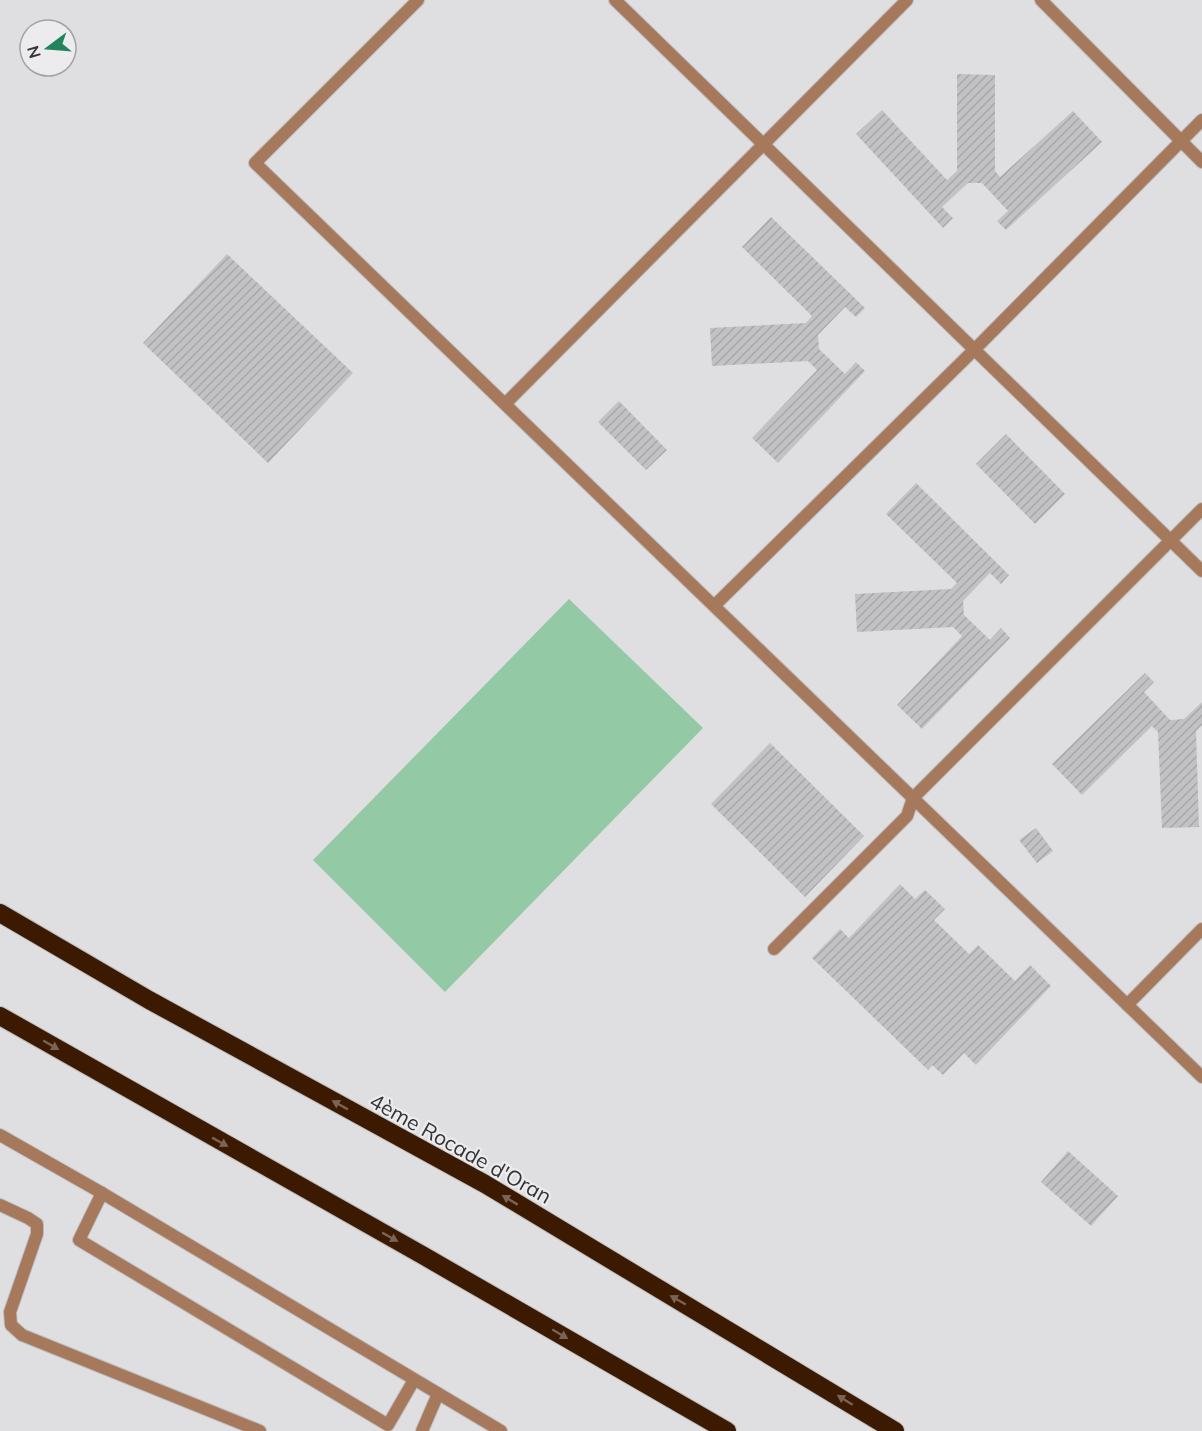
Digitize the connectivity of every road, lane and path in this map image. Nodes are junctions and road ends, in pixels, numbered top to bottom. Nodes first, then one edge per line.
1 (418, 0) edge
2 (615, 0) edge
3 (907, 0) edge
4 (1041, 0) edge
5 (1202, 120) edge
6 (1181, 141) junction
7 (764, 145) junction
8 (1202, 162) edge
9 (974, 350) junction
10 (505, 404) junction
11 (1202, 508) edge
12 (1171, 540) junction
13 (1202, 571) edge
14 (714, 606) junction
15 (913, 798) junction
16 (0, 913) edge
17 (1202, 929) edge
18 (774, 949) dead end
19 (1127, 1005) junction
20 (0, 1016) edge
21 (1202, 1077) edge
22 (0, 1135) edge
23 (102, 1193) junction
24 (0, 1205) edge
25 (414, 1380) junction
26 (438, 1395) junction
27 (260, 1431) edge
28 (422, 1431) edge
29 (501, 1431) edge
30 (727, 1431) edge
31 (895, 1431) edge

1 - 10 street
2 - 7 street
3 - 7 street
4 - 6 street
5 - 6 street
6 - 8 street
6 - 9 street
7 - 9 street
7 - 10 street
9 - 12 street
9 - 14 street
10 - 14 street
11 - 12 street
12 - 13 street
12 - 15 street
14 - 15 street
15 - 18 street
15 - 19 street
31 -> 16 highway, 4ème Rocade d'Oran
17 - 19 street
19 - 21 street
20 -> 30 highway
22 - 23 street
23 - 25 street
23 - 25 street
24 - 27 street
25 - 26 street
26 - 28 street
26 - 29 street

